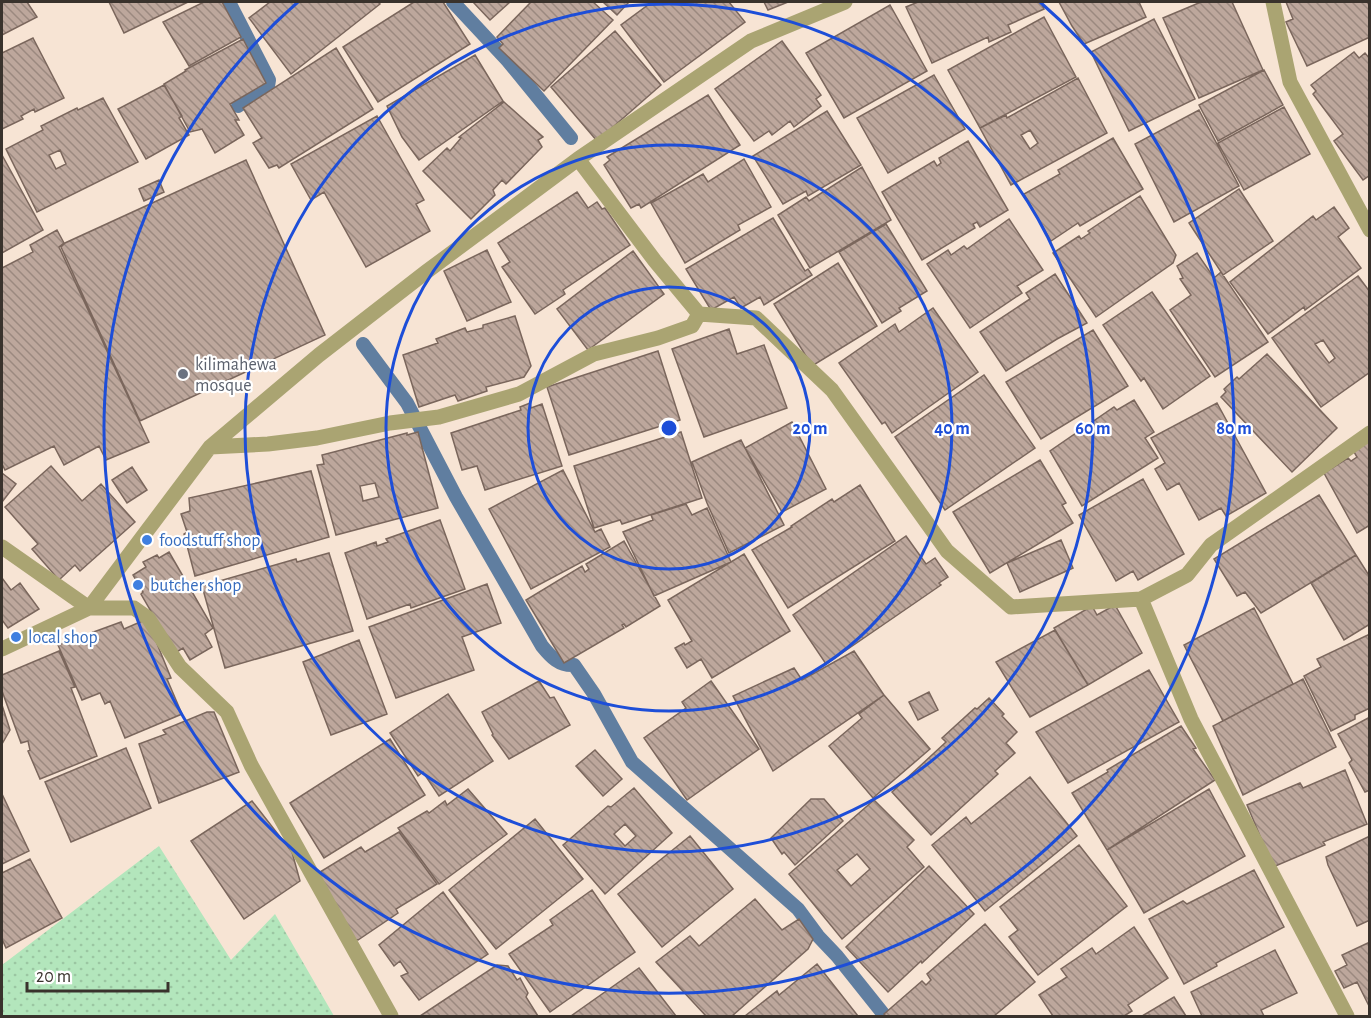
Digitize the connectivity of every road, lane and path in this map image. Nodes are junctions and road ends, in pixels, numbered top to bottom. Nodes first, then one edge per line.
1 (845, 2) edge
2 (1273, 2) edge
3 (578, 159) junction
4 (1370, 230) edge
5 (699, 314) junction
6 (1370, 434) edge
7 (210, 447) junction
8 (2, 547) edge
9 (1141, 599) junction
10 (89, 608) junction
11 (2, 649) edge
12 (391, 1017) edge
13 (1347, 1017) edge

1 - 3 street
2 - 4 street
3 - 5 street
3 - 7 street
5 - 7 street
5 - 9 street
6 - 9 street
7 - 10 street
8 - 10 street
9 - 13 street
10 - 11 street
10 - 12 street

